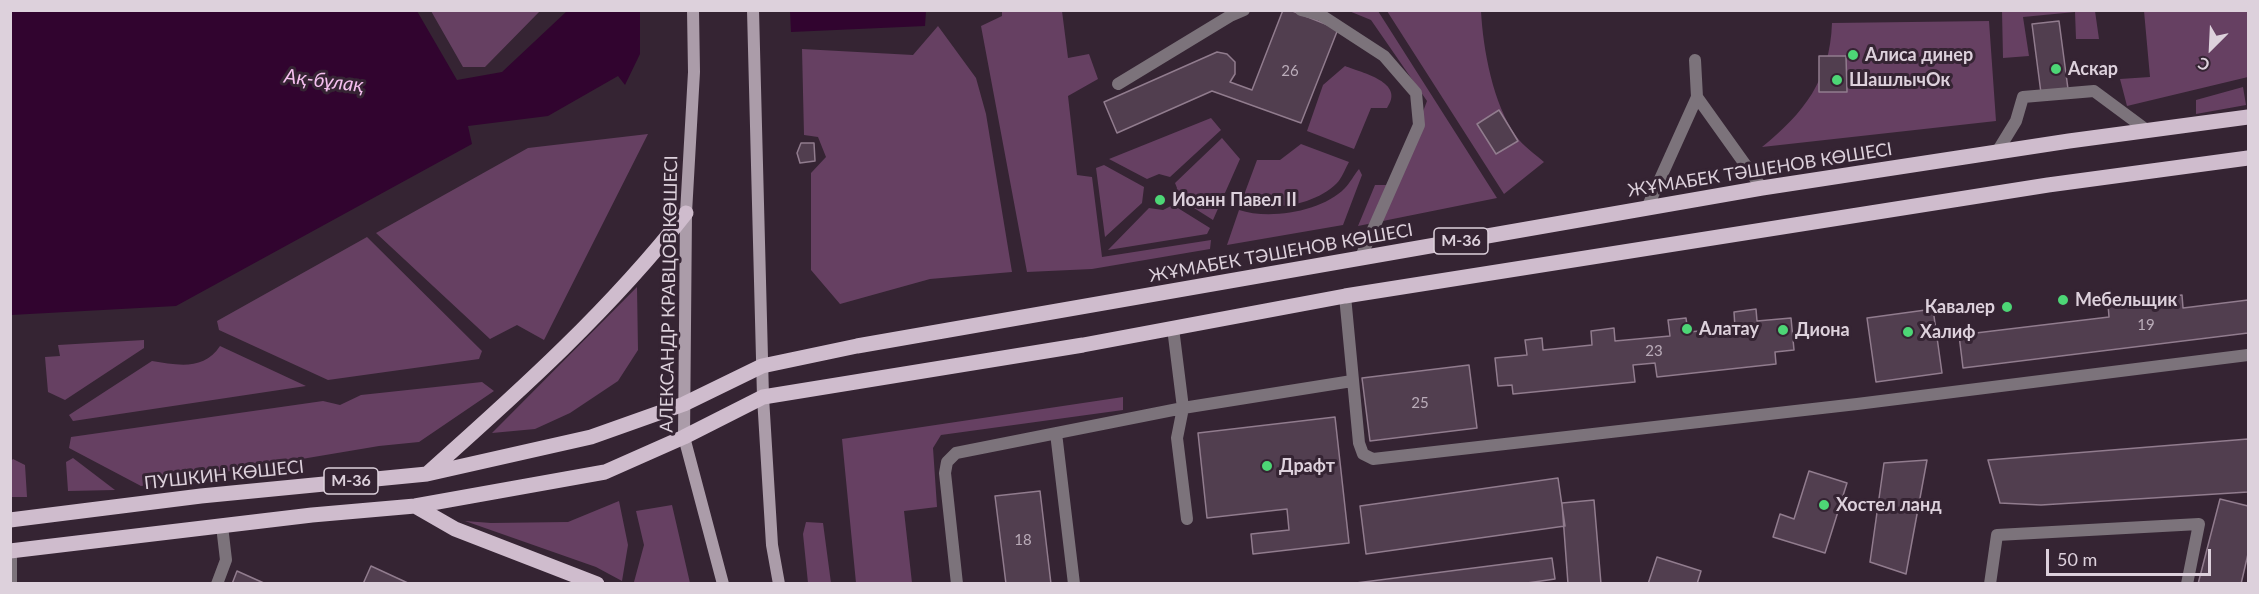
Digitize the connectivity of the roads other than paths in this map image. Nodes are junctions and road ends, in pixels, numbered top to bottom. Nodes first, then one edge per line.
1 (693, 10) edge
2 (753, 10) edge
3 (1244, 10) edge
4 (1300, 10) edge
5 (1695, 60) dead end
6 (1118, 84) dead end
7 (1697, 97) junction
8 (2248, 117) edge
9 (2148, 130) junction
10 (1997, 152) junction
11 (2248, 158) edge
12 (1762, 188) junction
13 (1647, 208) junction
14 (686, 213) junction
15 (1360, 259) junction
16 (1345, 296) junction
17 (1173, 328) junction
18 (2248, 355) edge
19 (762, 366) junction
20 (1352, 381) junction
21 (763, 397) junction
22 (684, 404) junction
23 (1183, 408) junction
24 (1056, 433) junction
25 (684, 437) junction
26 (427, 474) junction
27 (415, 506) junction
28 (1187, 519) dead end
29 (10, 520) edge
30 (222, 526) junction
31 (11, 551) edge
32 (11, 584) edge
33 (217, 584) edge
34 (597, 584) edge
35 (723, 584) edge
36 (779, 584) edge
37 (957, 584) edge
38 (1074, 584) edge
39 (1990, 584) edge
40 (2187, 584) edge

1 - 14 main road, АЛЕКСАНДР КРАВЦОВ КӨШЕСІ
2 - 19 main road
3 - 6 lane
4 - 15 lane
5 - 7 lane
7 - 12 lane
7 - 13 lane
8 - 9 main road, ЖҰМАБЕК ТӘШЕНОВ КӨШЕСІ / M-36
9 - 10 main road, ЖҰМАБЕК ТӘШЕНОВ КӨШЕСІ / M-36
9 - 10 lane
10 - 12 main road, ЖҰМАБЕК ТӘШЕНОВ КӨШЕСІ / M-36
11 - 16 main road, M-36
12 - 13 main road, ЖҰМАБЕК ТӘШЕНОВ КӨШЕСІ / M-36
13 - 15 main road, ЖҰМАБЕК ТӘШЕНОВ КӨШЕСІ / M-36
14 - 22 main road, АЛЕКСАНДР КРАВЦОВ КӨШЕСІ
14 - 26 main road
15 - 19 main road, ЖҰМАБЕК ТӘШЕНОВ КӨШЕСІ / M-36
16 - 17 main road, M-36
16 - 20 lane
17 - 21 main road, M-36
17 - 23 lane
18 - 20 lane
19 - 21 main road
19 - 22 main road, ЖҰМАБЕК ТӘШЕНОВ КӨШЕСІ / M-36
20 - 23 lane
21 - 25 main road, M-36
21 - 36 main road
22 - 25 main road, АЛЕКСАНДР КРАВЦОВ КӨШЕСІ
22 - 26 main road, ПУШКИН КӨШЕСІ / M-36
23 - 24 lane
23 - 28 lane
24 - 37 lane
24 - 38 lane
25 - 27 main road, M-36
25 - 35 main road, АЛЕКСАНДР КРАВЦОВ КӨШЕСІ
26 - 29 main road, ПУШКИН КӨШЕСІ / M-36
27 - 30 main road, M-36
27 - 34 main road
30 - 31 main road, M-36
30 - 33 lane
31 - 32 lane
39 - 40 lane

